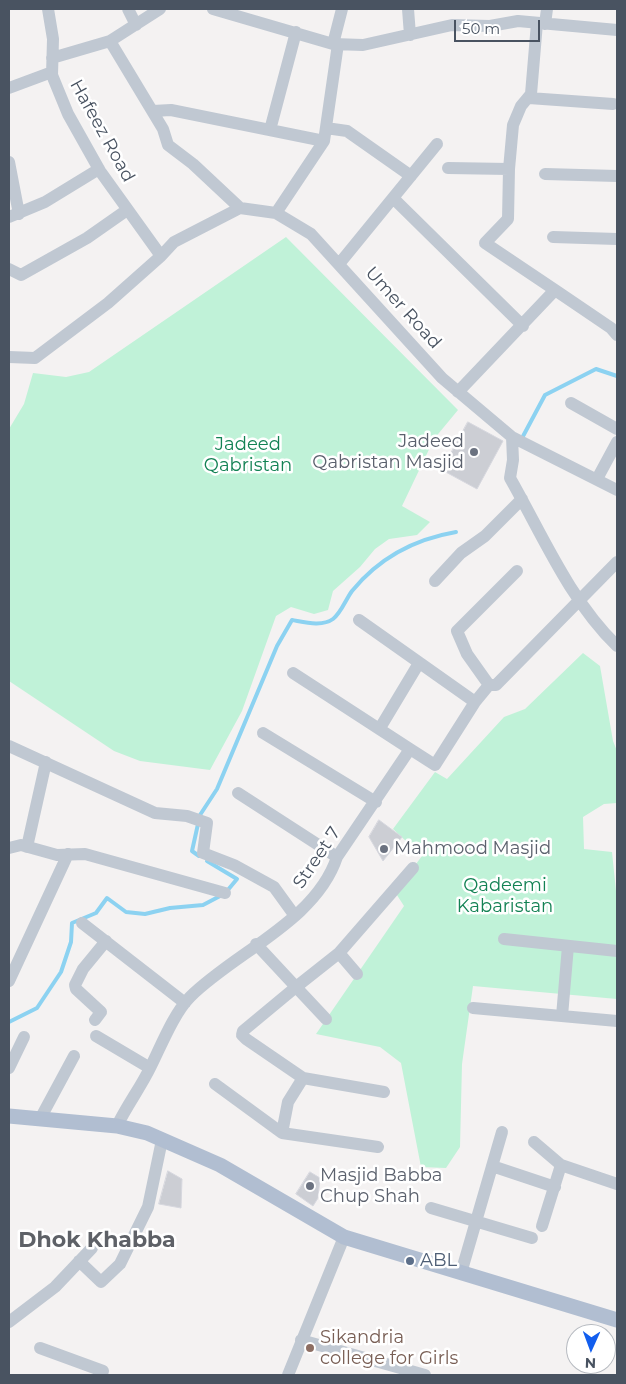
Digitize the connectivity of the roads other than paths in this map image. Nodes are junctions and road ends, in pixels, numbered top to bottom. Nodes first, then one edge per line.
1 (48, 9) edge
2 (128, 9) edge
3 (160, 9) edge
4 (213, 9) edge
5 (342, 9) edge
6 (408, 9) edge
7 (547, 9) edge
8 (541, 24) junction
9 (136, 25) junction
10 (617, 30) edge
11 (296, 32) junction
12 (410, 35) junction
13 (110, 41) junction
14 (336, 44) junction
15 (52, 58) junction
16 (52, 72) junction
17 (9, 88) edge
18 (529, 98) junction
19 (613, 104) dead end
20 (153, 111) junction
21 (270, 130) junction
22 (325, 135) junction
23 (437, 144) dead end
24 (9, 162) edge
25 (99, 168) junction
26 (448, 168) dead end
27 (509, 170) junction
28 (545, 174) dead end
29 (411, 176) junction
30 (617, 176) edge
31 (11, 184) edge
32 (393, 198) junction
33 (240, 208) junction
34 (127, 210) junction
35 (276, 214) junction
36 (14, 215) edge
37 (553, 237) dead end
38 (617, 239) edge
39 (161, 256) junction
40 (339, 264) junction
41 (9, 269) edge
42 (555, 290) junction
43 (523, 326) junction
44 (617, 336) edge
45 (9, 357) edge
46 (458, 392) junction
47 (571, 403) dead end
48 (617, 430) edge
49 (512, 437) junction
50 (617, 442) edge
51 (597, 479) junction
52 (617, 490) edge
53 (522, 499) junction
54 (617, 562) edge
55 (518, 570) dead end
56 (435, 581) dead end
57 (578, 600) junction
58 (359, 620) dead end
59 (617, 646) edge
60 (419, 663) junction
61 (293, 673) dead end
62 (489, 685) junction
63 (475, 702) junction
64 (380, 728) junction
65 (263, 733) dead end
66 (9, 746) edge
67 (410, 749) junction
68 (46, 762) junction
69 (238, 793) dead end
70 (376, 802) junction
71 (27, 847) junction
72 (9, 848) edge
73 (68, 854) junction
74 (337, 858) junction
75 (413, 868) dead end
76 (225, 894) dead end
77 (295, 916) junction
78 (82, 923) dead end
79 (504, 939) dead end
80 (106, 941) junction
81 (256, 944) junction
82 (568, 946) junction
83 (617, 951) edge
84 (339, 953) junction
85 (357, 974) dead end
86 (9, 982) edge
87 (296, 987) junction
88 (185, 1003) junction
89 (473, 1008) dead end
90 (562, 1016) junction
91 (326, 1019) dead end
92 (96, 1020) dead end
93 (617, 1021) edge
94 (96, 1036) dead end
95 (24, 1037) dead end
96 (74, 1056) dead end
97 (9, 1068) edge
98 (150, 1068) junction
99 (303, 1078) junction
100 (215, 1084) dead end
101 (384, 1092) dead end
102 (9, 1116) edge
103 (40, 1119) junction
104 (117, 1126) junction
105 (502, 1132) dead end
106 (282, 1133) junction
107 (162, 1140) junction
108 (534, 1142) dead end
109 (378, 1147) dead end
110 (561, 1165) junction
111 (492, 1166) junction
112 (617, 1184) edge
113 (555, 1186) junction
114 (431, 1208) dead end
115 (476, 1221) junction
116 (542, 1226) dead end
117 (344, 1238) junction
118 (532, 1238) dead end
119 (92, 1248) dead end
120 (79, 1261) junction
121 (461, 1273) junction
122 (617, 1320) edge
123 (9, 1322) edge
124 (301, 1340) junction
125 (40, 1348) dead end
126 (380, 1369) edge
127 (101, 1375) edge
128 (288, 1375) edge
129 (425, 1375) edge

1 - 15 street, Hafeez Road
2 - 9 street
3 - 9 street
4 - 11 street
5 - 14 street
6 - 12 street
7 - 8 street
8 - 10 street
8 - 12 street
8 - 18 street
9 - 13 street
11 - 14 street
11 - 21 street
12 - 14 street
13 - 15 street
13 - 20 street
14 - 22 street
15 - 16 street, Hafeez Road
16 - 17 street
16 - 25 street, Hafeez Road
18 - 19 street
18 - 27 street
20 - 21 street
20 - 33 street
21 - 22 street
22 - 29 street
22 - 35 street
23 - 29 street
24 - 31 street
25 - 34 street, Hafeez Road
25 - 36 street
26 - 27 street
27 - 42 street
28 - 30 street
29 - 32 street
31 - 36 street
32 - 40 street
32 - 43 street
33 - 35 street, Umer Road
33 - 39 street
34 - 39 street, Hafeez Road
34 - 41 street
35 - 40 street, Umer Road
37 - 38 street
39 - 45 street
40 - 46 street, Umer Road
42 - 43 street
42 - 44 street
43 - 46 street
46 - 49 street, Umer Road
47 - 48 street
49 - 51 street, Umer Road
49 - 53 street
50 - 51 street
51 - 52 street, Umer Road
53 - 56 street
53 - 57 street
54 - 57 street
55 - 62 street
57 - 59 street
57 - 62 street
58 - 60 street
60 - 63 street
60 - 64 street
61 - 64 street
62 - 63 street
63 - 67 street
64 - 67 street
65 - 70 street
66 - 68 street
67 - 70 street, Street 7
68 - 71 street
68 - 77 street
69 - 74 street
70 - 74 street, Street 7
71 - 72 street
71 - 73 street
73 - 76 street
73 - 86 street
74 - 77 street, Street 7
75 - 84 street
77 - 81 street, Street 7
78 - 80 street
79 - 82 street
80 - 88 street
80 - 92 street
81 - 87 street
81 - 88 street, Street 7
82 - 83 street
82 - 90 street
84 - 85 street
84 - 87 street
87 - 91 street
87 - 99 street
88 - 98 street, Street 7
89 - 90 street
90 - 93 street
94 - 98 street
95 - 97 street
96 - 103 street
98 - 104 street, Street 7
99 - 101 street
99 - 106 street
100 - 106 street
102 - 103 main road
103 - 104 main road
104 - 107 main road
105 - 111 street
106 - 109 street
107 - 117 main road
107 - 120 street
108 - 110 street
110 - 112 street
110 - 113 street
111 - 113 street
111 - 115 street
113 - 116 street
114 - 115 street
115 - 118 street
115 - 121 street
117 - 121 main road
117 - 124 street
119 - 120 street
120 - 123 street
121 - 122 main road
124 - 126 street
124 - 128 street
125 - 127 street
126 - 129 street

